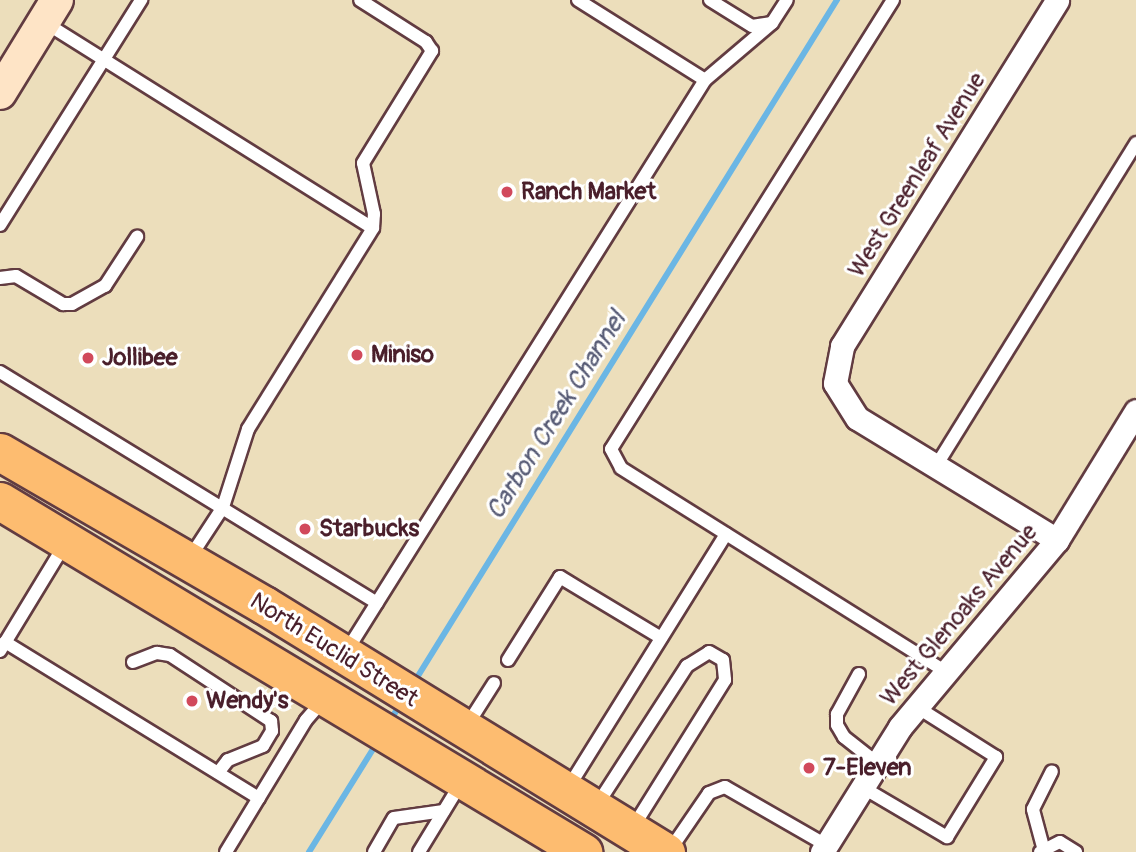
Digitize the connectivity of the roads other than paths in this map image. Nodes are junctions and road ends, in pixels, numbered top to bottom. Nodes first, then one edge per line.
1 (141, 0) edge
2 (360, 0) edge
3 (578, 0) edge
4 (710, 0) edge
5 (787, 0) edge
6 (893, 0) edge
7 (1057, 0) edge
8 (51, 11) edge
9 (772, 23) junction
10 (103, 59) junction
11 (705, 80) junction
12 (0, 93) edge
13 (1136, 143) edge
14 (0, 225) edge
15 (373, 228) junction
16 (137, 237) dead end
17 (0, 278) edge
18 (0, 372) edge
19 (1136, 411) edge
20 (0, 452) edge
21 (936, 466) junction
22 (0, 501) edge
23 (223, 507) junction
24 (726, 534) junction
25 (1057, 540) junction
26 (66, 541) junction
27 (186, 562) junction
28 (377, 603) junction
29 (195, 617) junction
30 (661, 638) junction
31 (2, 646) edge
32 (344, 655) junction
33 (508, 660) dead end
34 (133, 662) dead end
35 (946, 672) junction
36 (859, 674) dead end
37 (494, 683) dead end
38 (326, 697) junction
39 (369, 697) junction
40 (917, 707) junction
41 (437, 732) junction
42 (877, 763) junction
43 (1052, 771) dead end
44 (218, 773) junction
45 (463, 780) junction
46 (862, 787) junction
47 (259, 798) junction
48 (580, 800) junction
49 (444, 811) junction
50 (631, 830) junction
51 (824, 849) edge
52 (1042, 849) edge
53 (226, 852) edge
54 (374, 852) edge
55 (419, 852) edge
56 (583, 852) edge
57 (667, 852) edge
58 (1076, 852) edge

1 - 10 lane
2 - 15 lane
3 - 11 lane
4 - 9 lane
5 - 9 lane
6 - 24 lane
7 - 21 street, West Greenleaf Avenue
8 - 10 lane
8 - 12 street
9 - 11 lane
10 - 14 lane
10 - 15 lane
11 - 28 lane
13 - 21 lane
15 - 23 lane
16 - 17 lane
18 - 23 lane
19 - 25 street, West Glenoaks Avenue
20 - 27 main road, North Euclid Street
21 - 25 street
22 - 26 main road, North Euclid Street
23 - 27 lane
23 - 28 lane
24 - 30 lane
24 - 35 lane
25 - 35 street, West Glenoaks Avenue
26 - 29 main road, North Euclid Street
26 - 31 lane
27 - 32 main road, North Euclid Street
28 - 32 lane
29 - 32 main road
29 - 38 main road, North Euclid Street
30 - 33 lane
30 - 48 lane
31 - 44 lane
32 - 39 main road, North Euclid Street
34 - 44 lane
35 - 40 street, West Glenoaks Avenue
36 - 42 lane
37 - 41 lane
38 - 39 main road, North Euclid Street
38 - 47 lane
39 - 41 main road, North Euclid Street
40 - 42 street, West Glenoaks Avenue
40 - 46 lane
41 - 45 main road, North Euclid Street
41 - 48 main road, North Euclid Street
42 - 46 street, West Glenoaks Avenue
43 - 52 lane
44 - 47 lane
45 - 49 lane
45 - 56 main road, North Euclid Street
46 - 51 street, West Glenoaks Avenue
47 - 53 lane
48 - 50 main road, North Euclid Street
48 - 50 lane
49 - 54 lane
49 - 55 lane
50 - 57 main road, North Euclid Street
51 - 57 lane
52 - 58 lane

